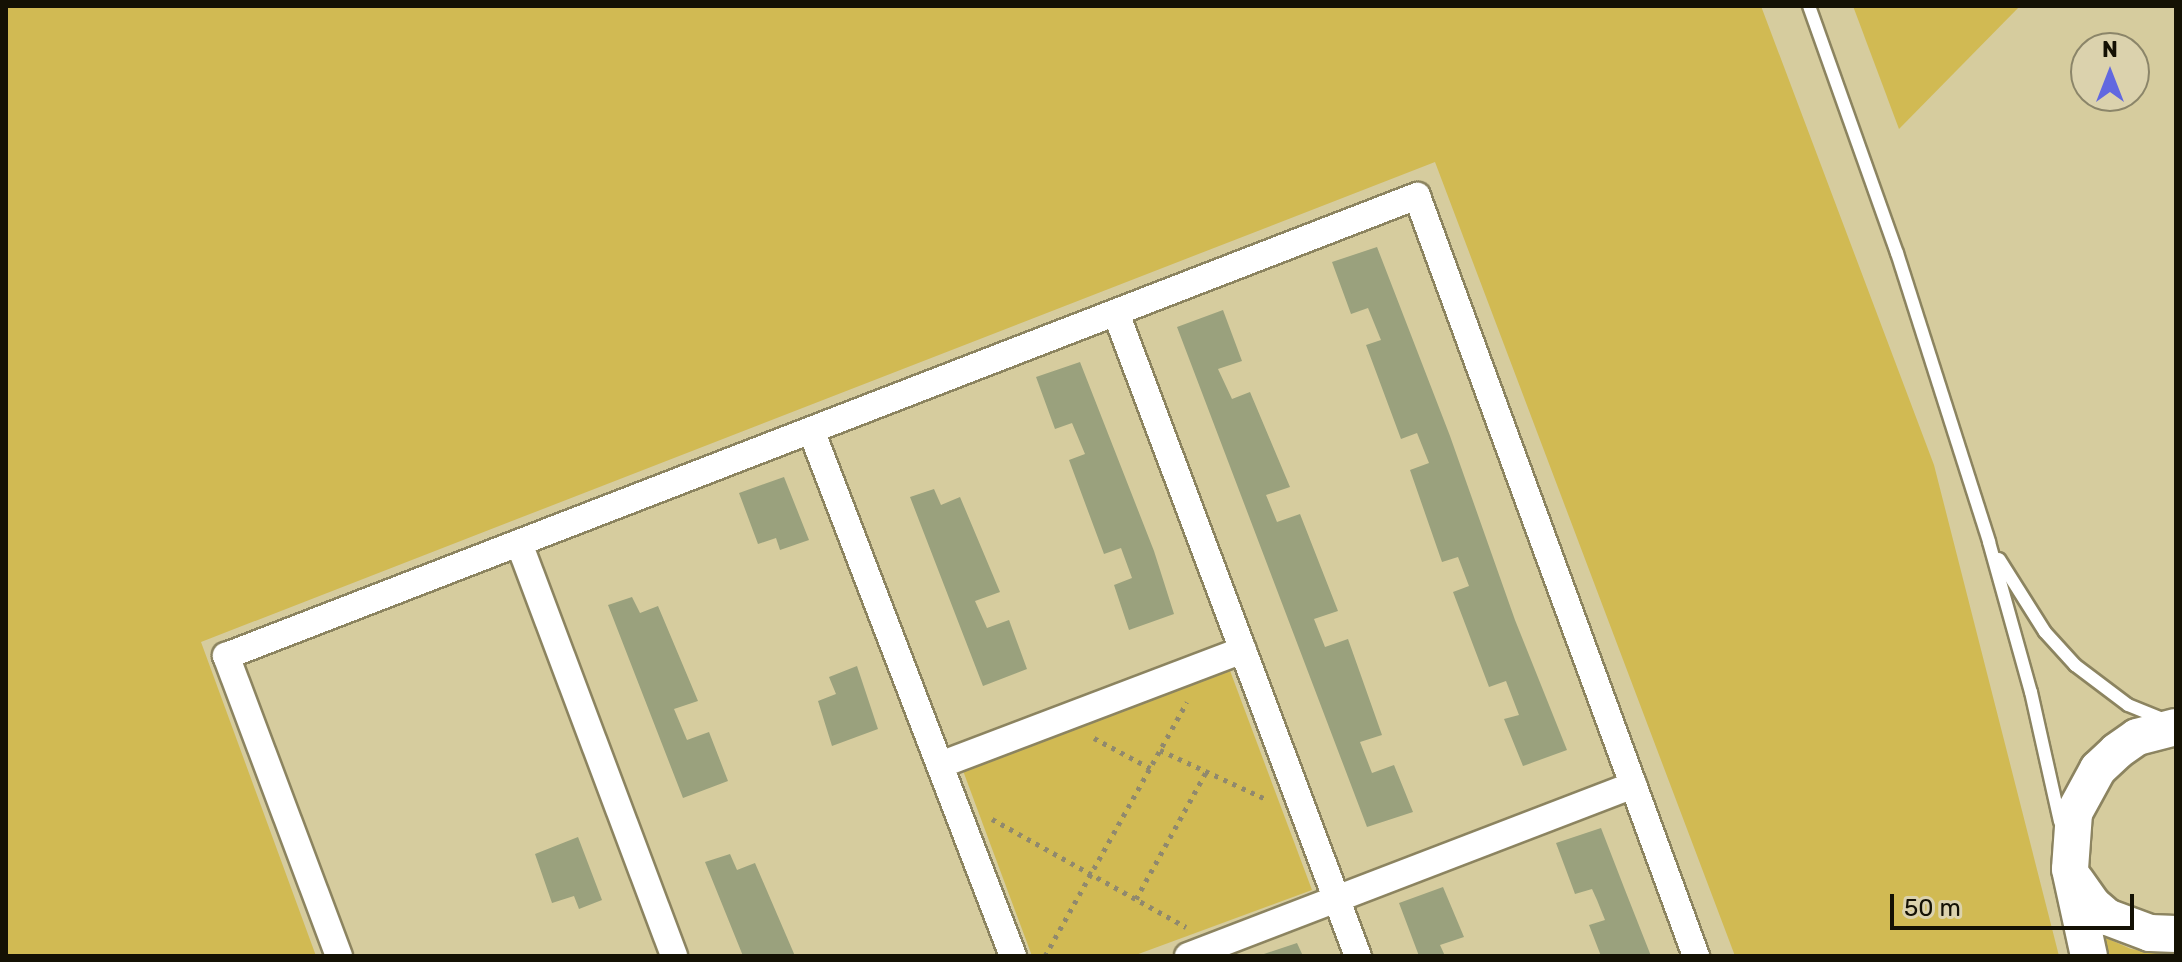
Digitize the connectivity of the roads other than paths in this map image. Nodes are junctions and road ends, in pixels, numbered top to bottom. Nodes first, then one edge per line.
1 (1809, 6) edge
2 (1116, 313) junction
3 (811, 430) junction
4 (1989, 542) junction
5 (519, 543) junction
6 (1243, 650) junction
7 (2176, 725) edge
8 (940, 765) junction
9 (1633, 785) junction
10 (2070, 869) junction
11 (1337, 899) junction
12 (2176, 934) edge
13 (1192, 944) edge
14 (339, 956) edge
15 (674, 956) edge
16 (1013, 956) edge
17 (1358, 956) edge
18 (1696, 956) edge
19 (2089, 956) edge

1 - 4 lane
2 - 3 street
2 - 6 street
2 - 9 street
3 - 5 street
3 - 8 street
4 - 7 lane
4 - 10 lane
5 - 14 street
5 - 15 street
6 - 8 street
6 - 11 street
7 - 10 street
8 - 16 street
9 - 11 street
9 - 18 street
10 - 12 street
10 - 19 street
11 - 13 street
11 - 17 street

